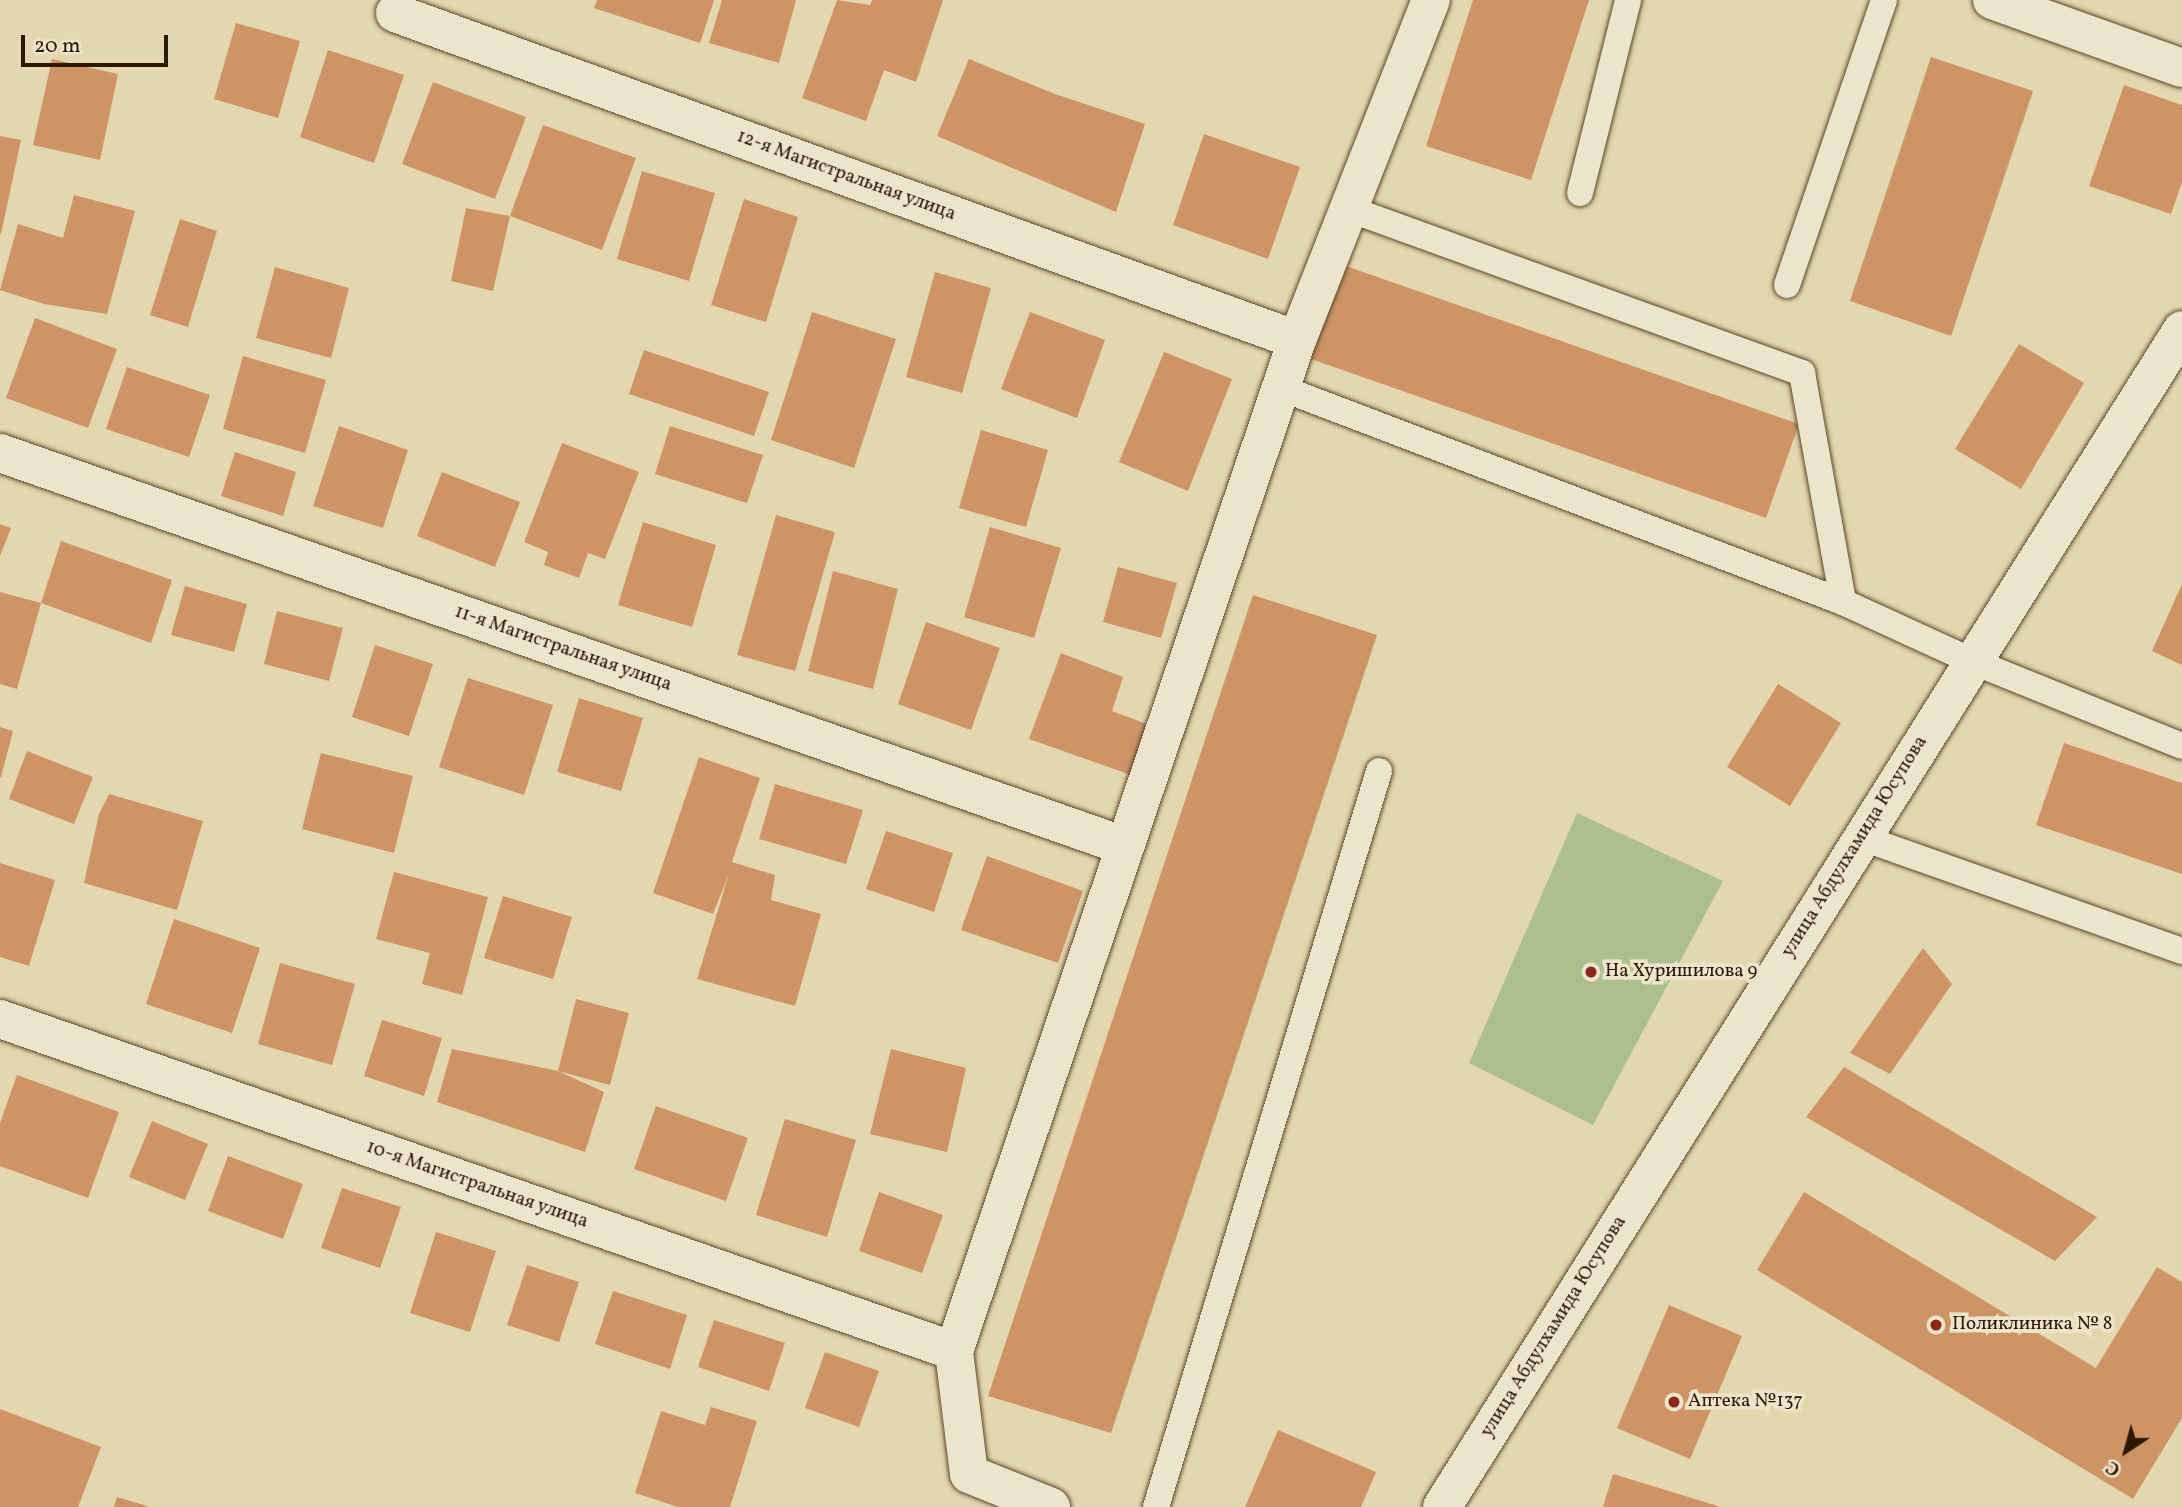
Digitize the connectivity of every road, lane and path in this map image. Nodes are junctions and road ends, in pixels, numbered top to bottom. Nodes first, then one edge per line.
1 (1431, 0) edge
2 (1628, 0) edge
3 (1884, 0) edge
4 (1992, 0) edge
5 (395, 13) dead end
6 (2182, 68) edge
7 (1580, 193) dead end
8 (1349, 209) junction
9 (1787, 285) dead end
10 (2182, 330) edge
11 (1297, 340) junction
12 (1281, 387) junction
13 (0, 453) edge
14 (1843, 602) junction
15 (1973, 662) junction
16 (2182, 746) edge
17 (1379, 771) dead end
18 (1860, 837) junction
19 (1125, 846) junction
20 (2182, 951) edge
21 (0, 1019) edge
22 (954, 1351) junction
23 (1051, 1507) edge
24 (1156, 1507) edge
25 (1442, 1507) edge

1 - 8 street
2 - 7 lane
3 - 9 lane
4 - 6 street
5 - 11 street, 12-я Магистральная улица
8 - 11 street
8 - 14 lane
10 - 15 street, улица Абдулхамида Юсупова
11 - 12 street
12 - 14 lane
12 - 19 street
13 - 19 street, 11-я Магистральная улица
14 - 15 lane
15 - 16 lane
15 - 18 street, улица Абдулхамида Юсупова
17 - 24 lane
18 - 20 lane
18 - 25 street, улица Абдулхамида Юсупова
19 - 22 street
21 - 22 street, 10-я Магистральная улица
22 - 23 street

